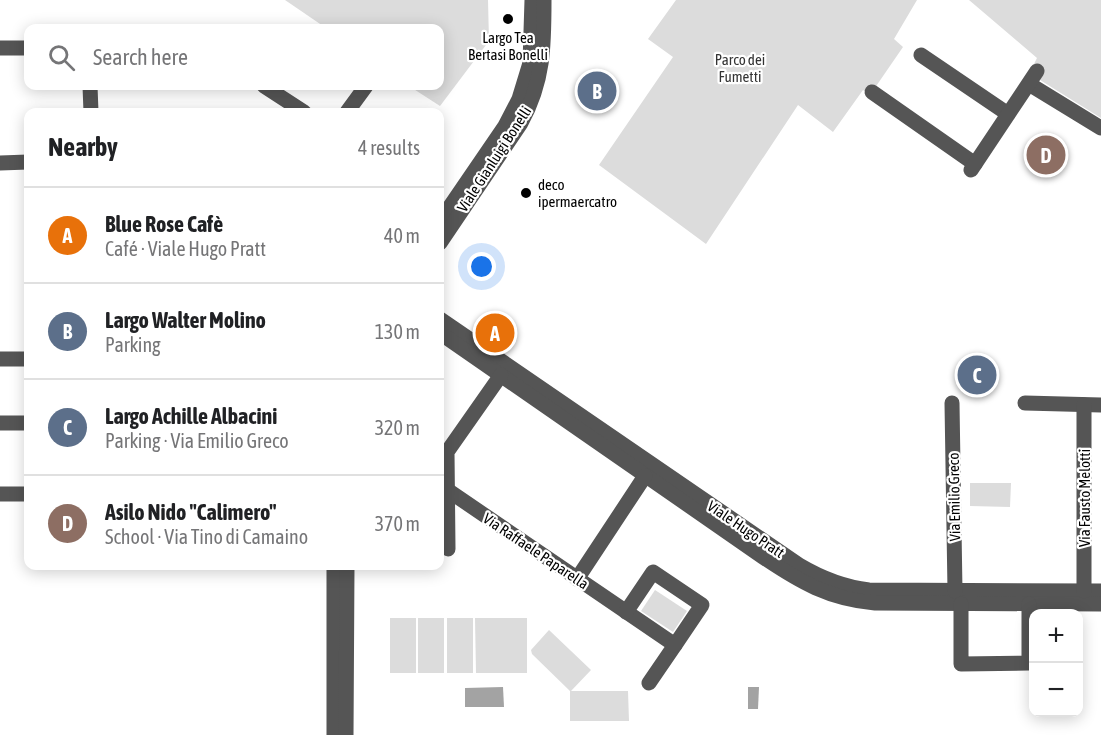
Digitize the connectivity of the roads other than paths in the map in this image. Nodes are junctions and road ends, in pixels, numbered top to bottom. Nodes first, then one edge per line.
1 (532, 0) edge
2 (544, 0) edge
3 (0, 48) edge
4 (24, 48) edge
5 (921, 56) dead end
6 (90, 90) edge
7 (270, 90) edge
8 (363, 90) edge
9 (872, 92) dead end
10 (91, 108) edge
11 (298, 108) edge
12 (350, 108) edge
13 (1008, 114) junction
14 (1101, 128) edge
15 (24, 162) edge
16 (0, 163) edge
17 (444, 215) edge
18 (444, 237) edge
19 (444, 322) edge
20 (444, 336) edge
21 (0, 359) edge
22 (24, 359) edge
23 (501, 375) junction
24 (952, 403) dead end
25 (1025, 404) dead end
26 (1084, 405) junction
27 (1101, 405) edge
28 (0, 423) edge
29 (24, 423) edge
30 (645, 476) junction
31 (446, 489) junction
32 (0, 494) edge
33 (24, 494) edge
34 (448, 549) dead end
35 (334, 570) edge
36 (347, 570) edge
37 (577, 579) junction
38 (1084, 591) junction
39 (1101, 591) edge
40 (958, 597) junction
41 (1029, 604) junction
42 (1101, 604) edge
43 (626, 612) junction
44 (675, 645) junction
45 (649, 683) dead end
46 (334, 735) edge
47 (346, 735) edge

1 - 17 street, Viale Gianluigi Bonelli
2 - 18 street, Viale Gianluigi Bonelli
3 - 4 street
5 - 13 street
6 - 10 street
7 - 11 street
8 - 12 street
9 - 13 street
13 - 14 street
15 - 16 street
19 - 40 street, Viale Hugo Pratt
20 - 23 street, Viale Hugo Pratt
21 - 22 street
23 - 30 street, Viale Hugo Pratt
23 - 31 street
24 - 40 street, Via Emilio Greco
25 - 26 street
26 - 27 street
26 - 38 street, Via Fausto Melotti
28 - 29 street
30 - 37 street
30 - 40 street, Viale Hugo Pratt
31 - 34 street
31 - 37 street, Via Raffaele Paparella
32 - 33 street
35 - 46 street
36 - 47 street
37 - 43 street, Via Raffaele Paparella
38 - 39 street, Viale Hugo Pratt
38 - 40 street, Viale Hugo Pratt
40 - 41 street, Viale Hugo Pratt
40 - 41 street, Via Emilio Greco
41 - 42 street, Viale Hugo Pratt
43 - 44 street, Via Raffaele Paparella
43 - 44 street
44 - 45 street

